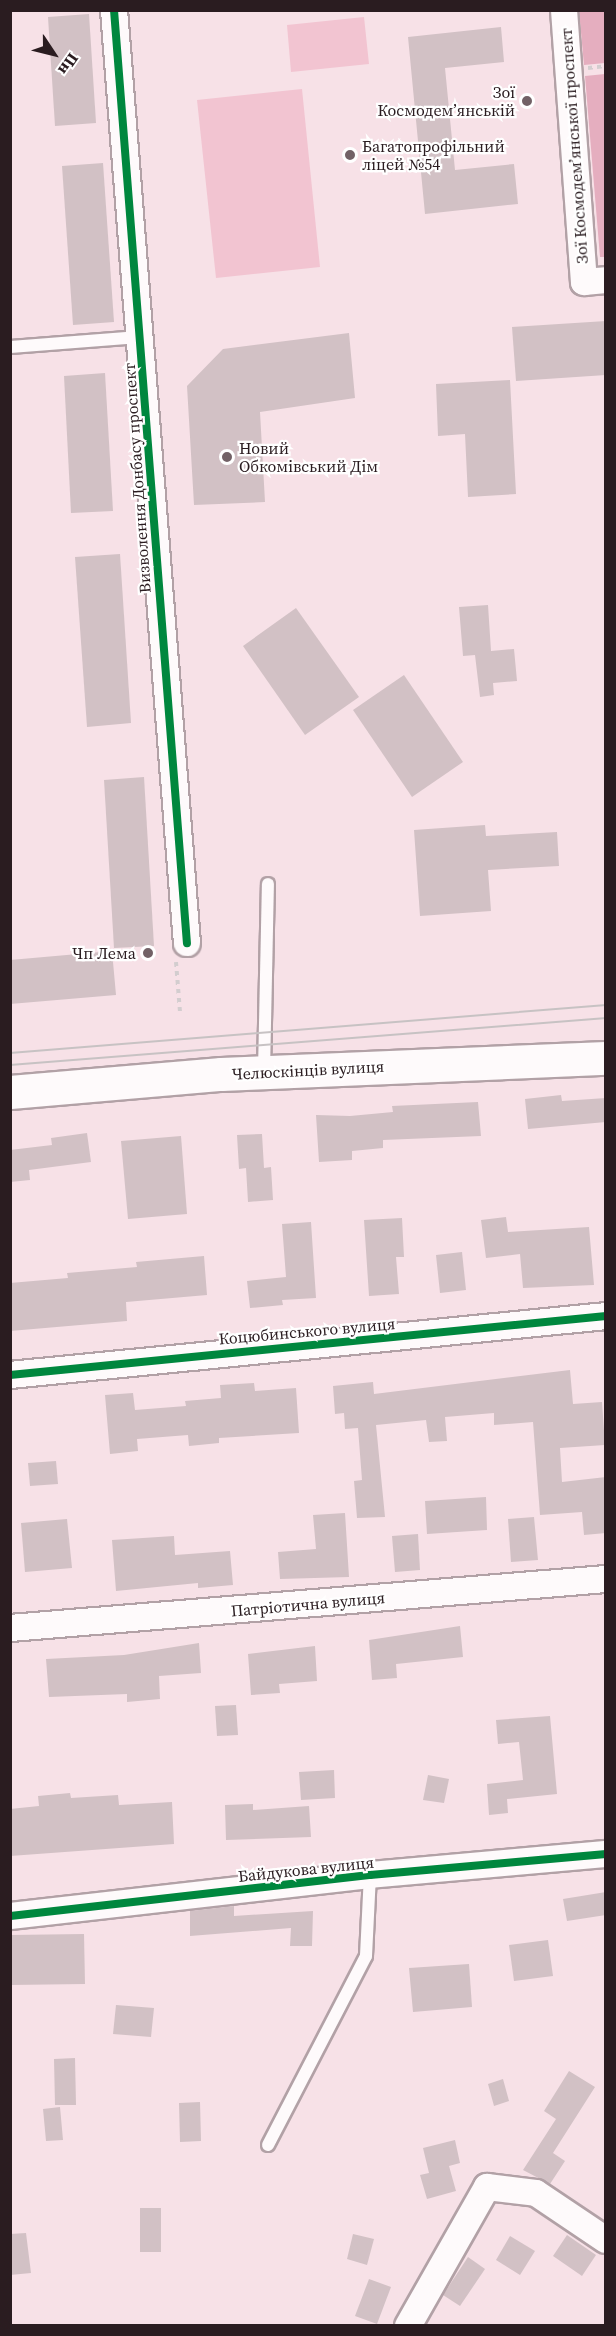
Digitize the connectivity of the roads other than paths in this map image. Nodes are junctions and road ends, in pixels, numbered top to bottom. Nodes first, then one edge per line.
1 (114, 10) edge
2 (564, 10) edge
3 (595, 281) edge
4 (140, 337) junction
5 (10, 347) edge
6 (268, 884) dead end
7 (187, 943) dead end
8 (606, 1058) edge
9 (264, 1072) junction
10 (10, 1092) edge
11 (606, 1316) edge
12 (10, 1375) edge
13 (606, 1579) edge
14 (10, 1628) edge
15 (606, 1854) edge
16 (370, 1875) junction
17 (10, 1916) edge
18 (268, 2145) dead end
19 (606, 2240) edge
20 (408, 2325) edge

1 - 4 street, Визволення Донбасу проспект
2 - 3 street, Зої Космодем’янської проспект
4 - 5 lane
4 - 7 street, Визволення Донбасу проспект
6 - 9 lane
8 - 9 main road, Челюскінців вулиця
9 - 10 main road, Челюскінців вулиця
11 - 12 street, Коцюбинського вулиця
13 - 14 street, Патріотична вулиця
15 - 16 street, Байдукова вулиця
16 - 17 street, Байдукова вулиця
16 - 18 lane
19 - 20 street

